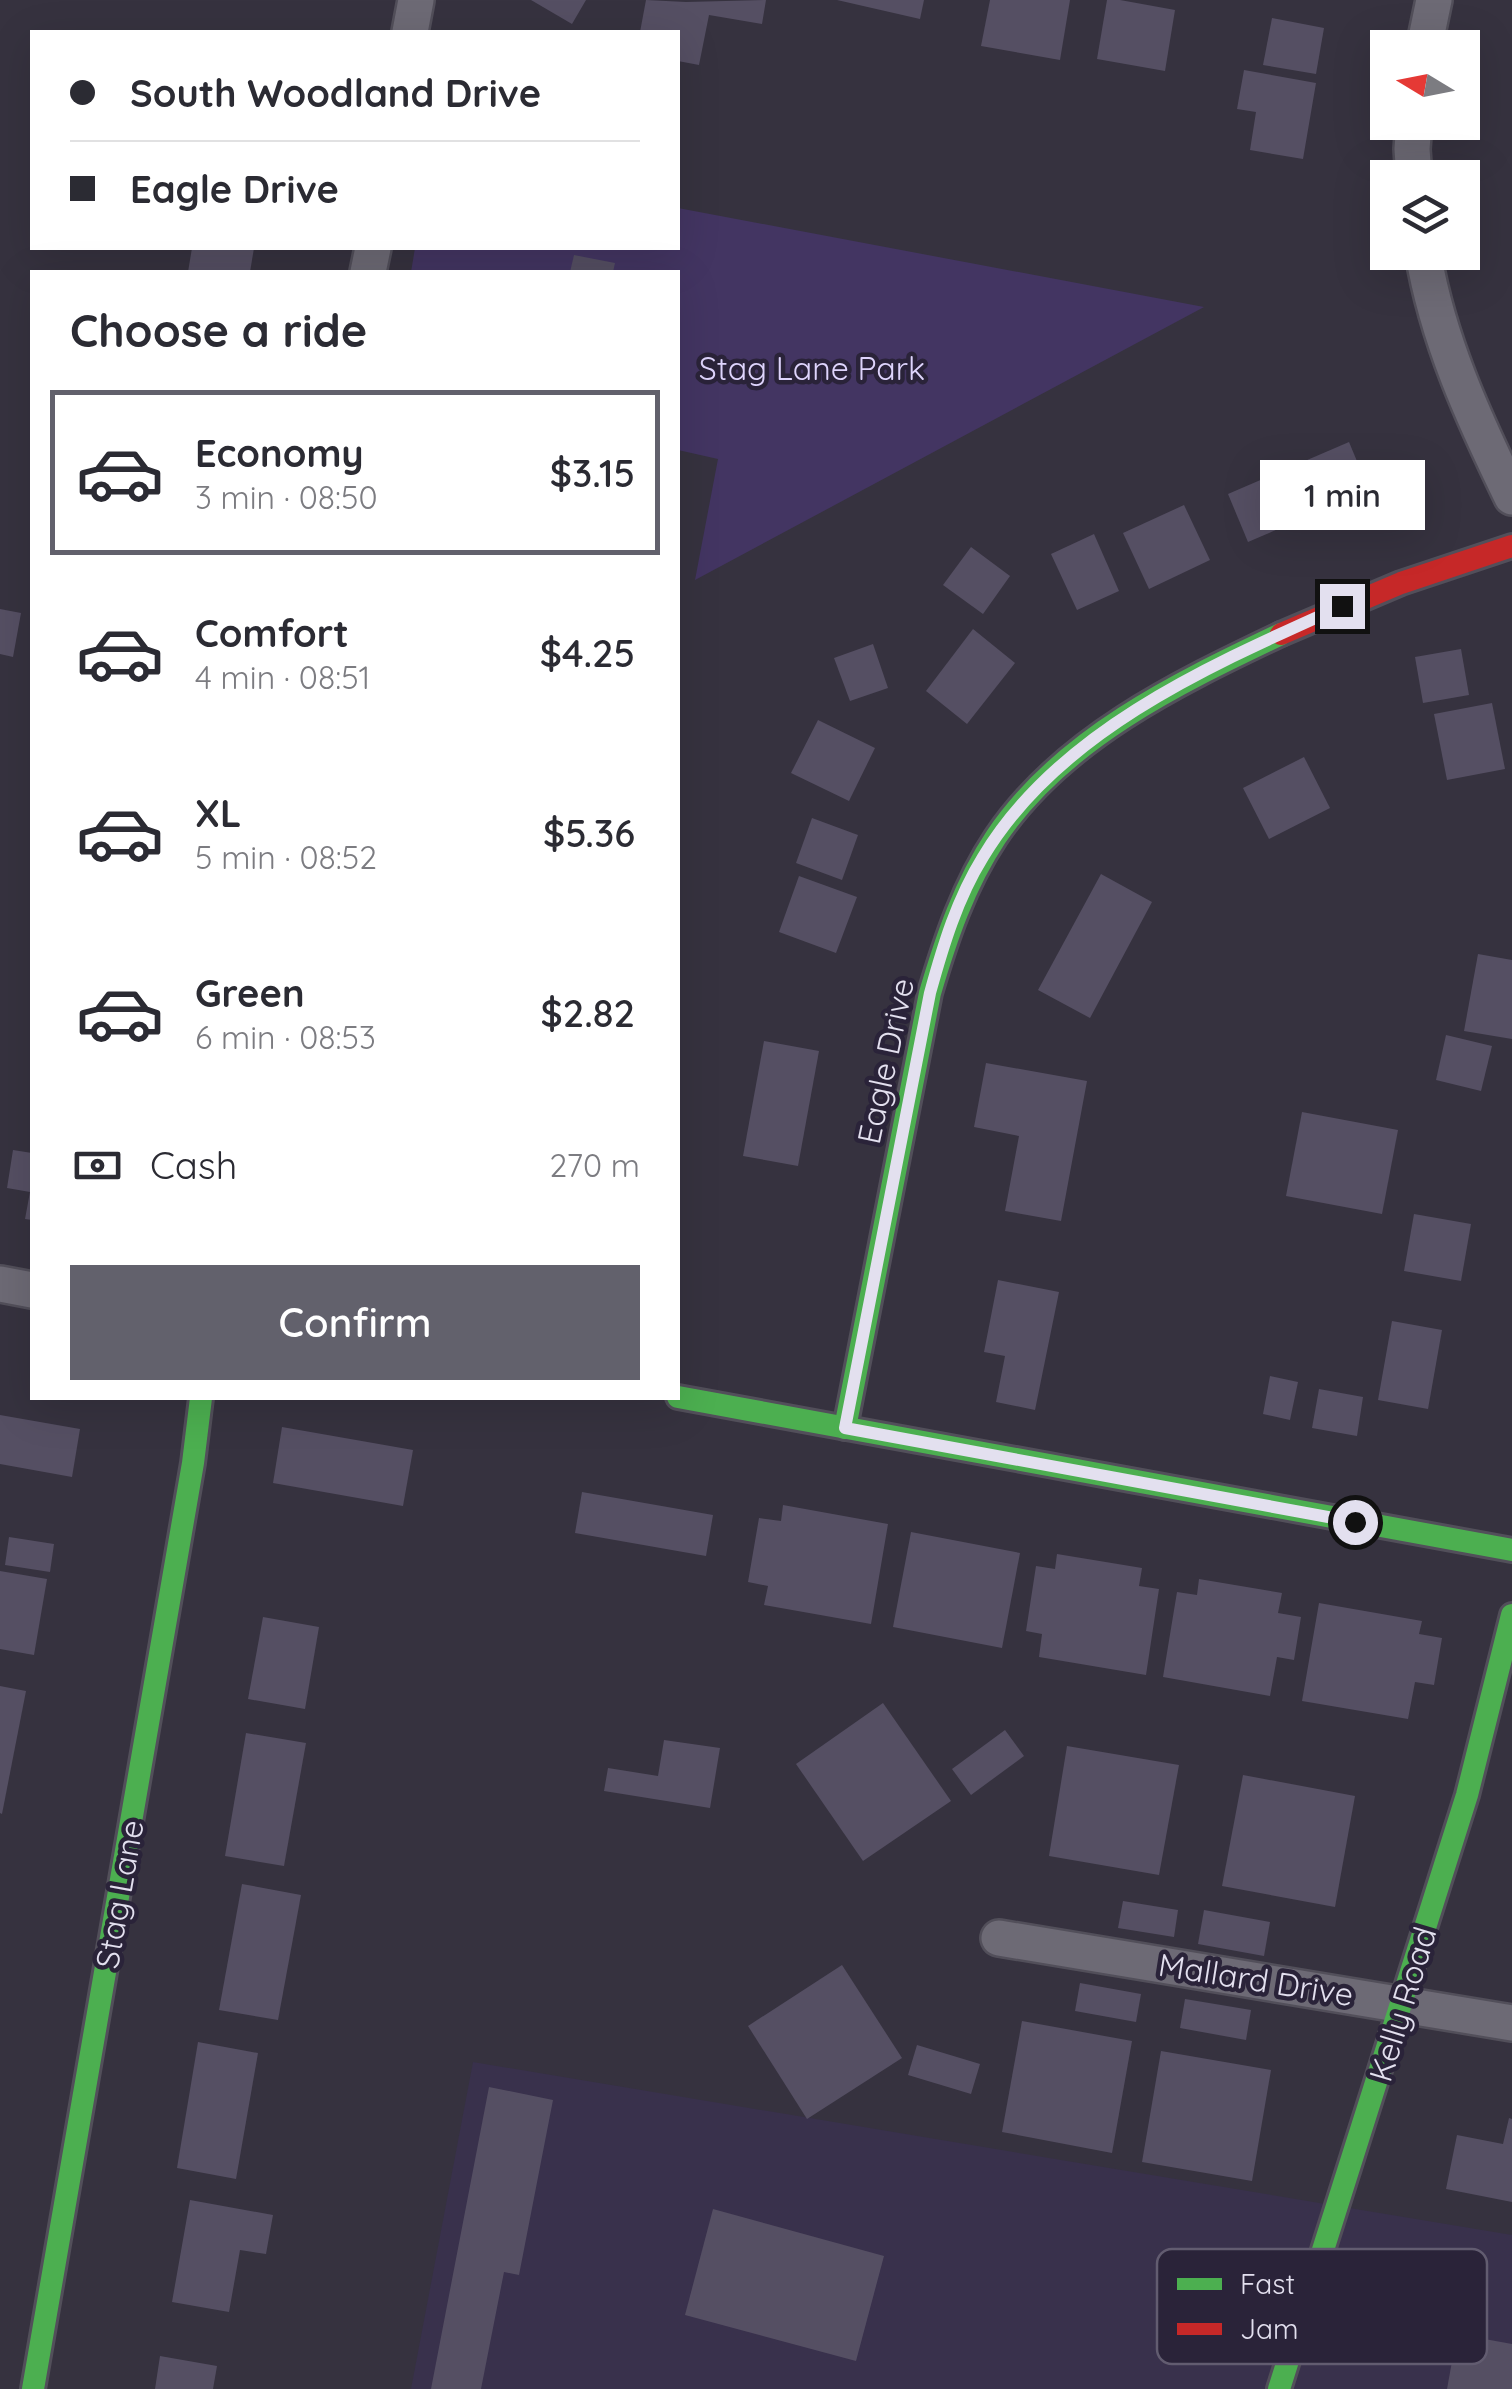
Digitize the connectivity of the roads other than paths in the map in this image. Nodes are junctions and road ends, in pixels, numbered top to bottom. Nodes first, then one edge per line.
1 (416, 0) edge
2 (1434, 0) edge
3 (410, 30) edge
4 (1428, 30) edge
5 (1426, 270) edge
6 (1512, 497) edge
7 (1512, 546) edge
8 (0, 1284) edge
9 (30, 1290) edge
10 (680, 1397) edge
11 (201, 1400) edge
12 (845, 1428) junction
13 (1512, 1550) edge
14 (1512, 1615) edge
15 (999, 1938) dead end
16 (1402, 2003) junction
17 (1512, 2023) edge
18 (1324, 2249) edge
19 (1287, 2364) edge
20 (32, 2389) edge
21 (1279, 2389) edge

1 - 3 street
2 - 4 street
5 - 6 street
7 - 12 street, Eagle Drive
8 - 9 street
10 - 12 street
11 - 20 street, Stag Lane
12 - 13 street
14 - 16 street, Kelly Road
15 - 16 street, Mallard Drive
16 - 17 street, Mallard Drive
16 - 18 street, Kelly Road
19 - 21 street, Kelly Road

